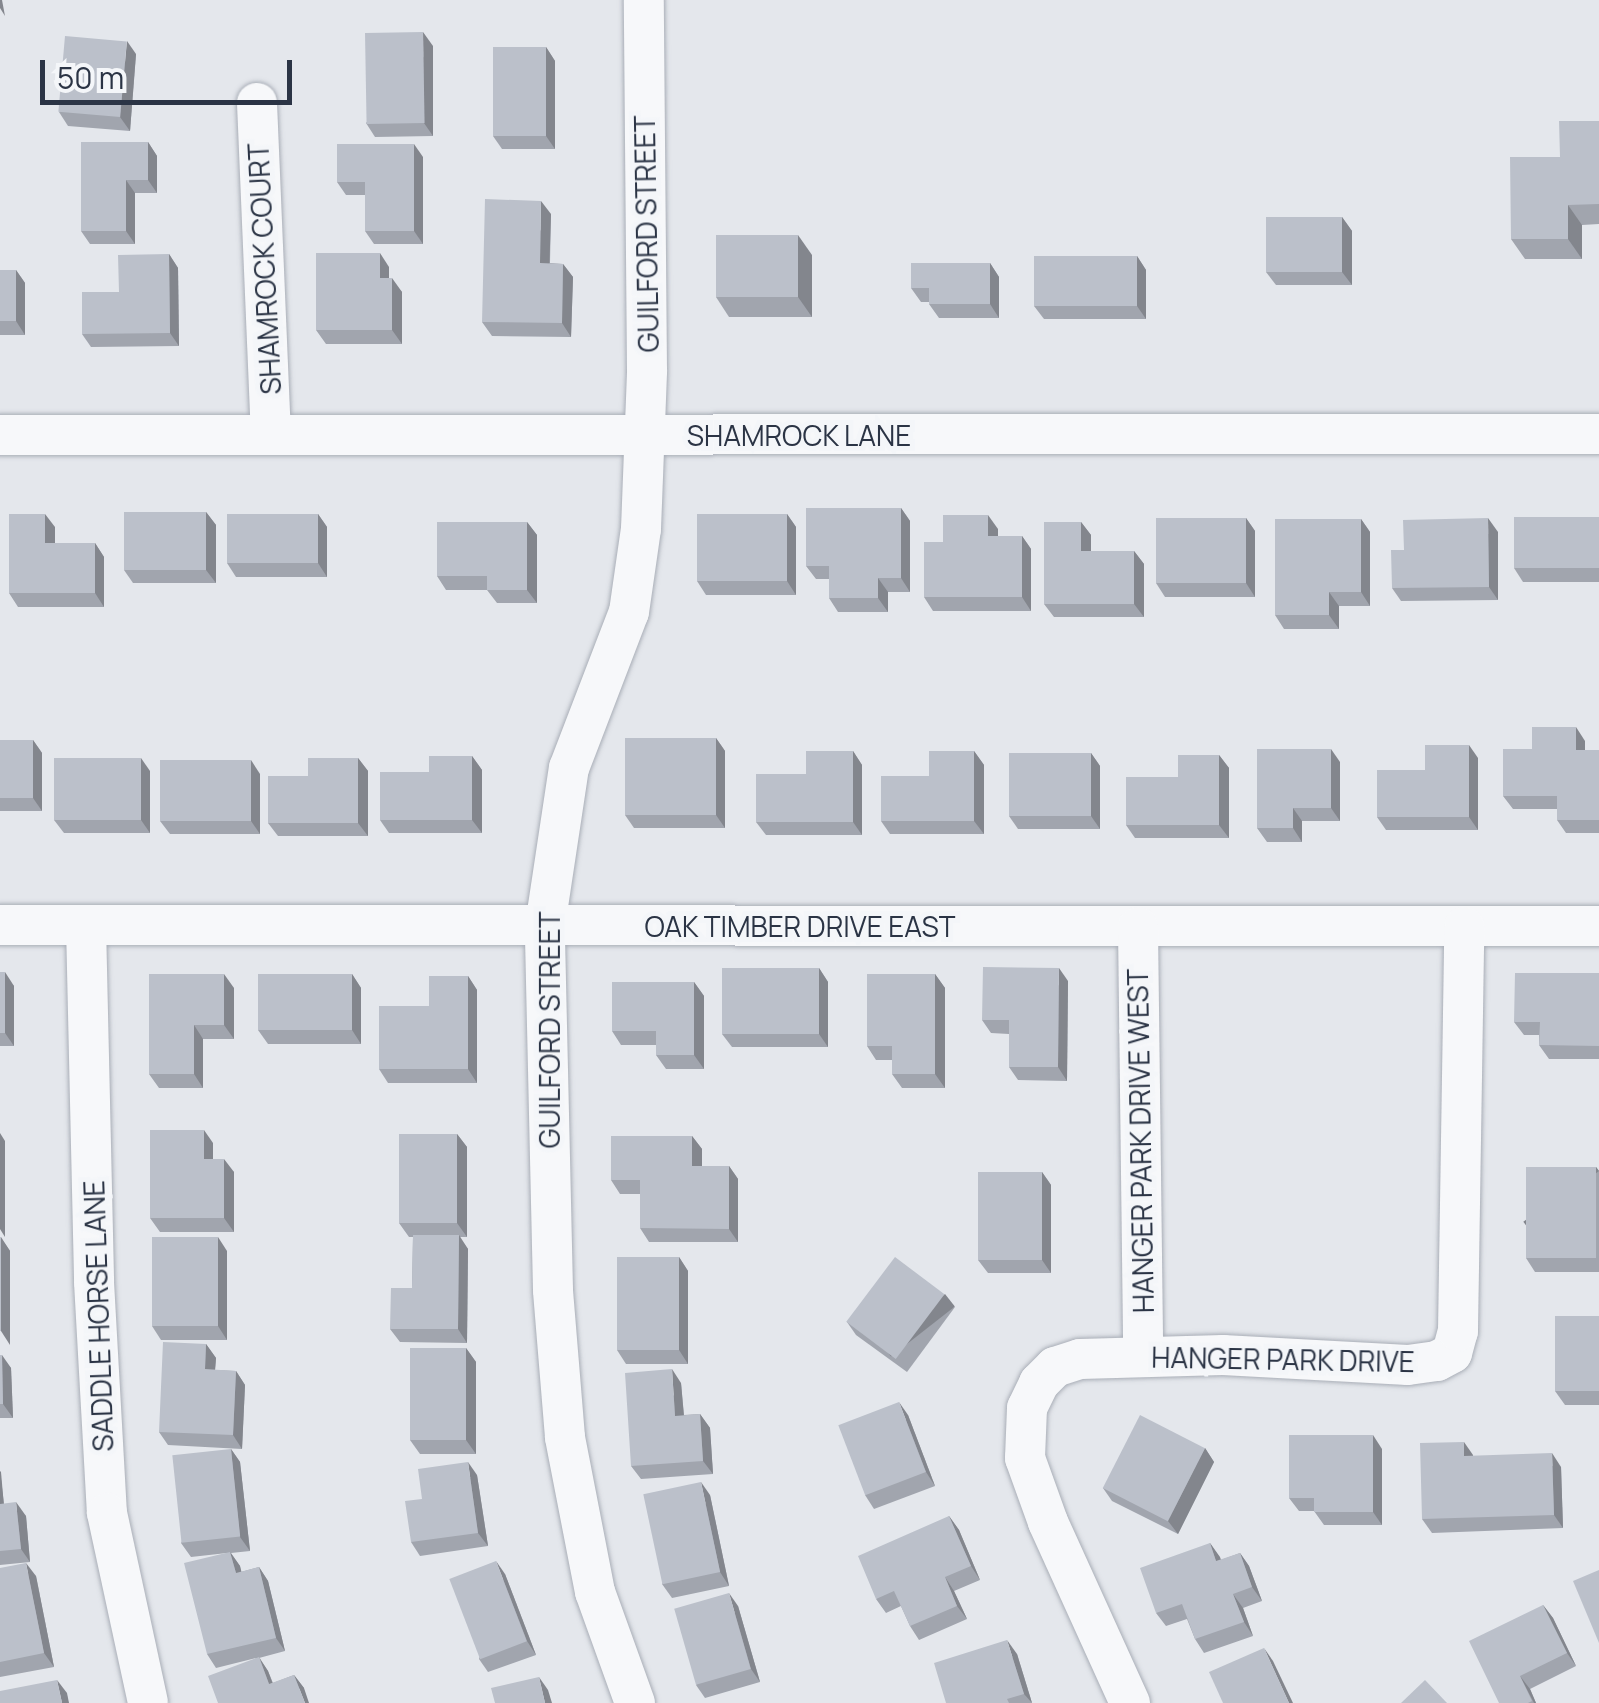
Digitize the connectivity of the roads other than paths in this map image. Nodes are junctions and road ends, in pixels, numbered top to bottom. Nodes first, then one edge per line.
1 (644, 0) edge
2 (257, 103) dead end
3 (1599, 434) edge
4 (272, 435) junction
5 (644, 435) junction
6 (0, 436) edge
7 (86, 925) junction
8 (0, 926) edge
9 (545, 926) junction
10 (1599, 926) edge
11 (1138, 927) junction
12 (1464, 927) junction
13 (1143, 1355) junction
14 (148, 1703) edge
15 (635, 1703) edge
16 (1130, 1703) edge

1 - 5 street, GUILFORD STREET
2 - 4 street, SHAMROCK COURT
3 - 5 street, SHAMROCK LANE
4 - 5 street, SHAMROCK LANE
4 - 6 street, SHAMROCK LANE
5 - 9 street, GUILFORD STREET
7 - 8 street, OAK TIMBER DRIVE EAST
7 - 9 street, OAK TIMBER DRIVE EAST
7 - 14 street, SADDLE HORSE LANE
9 - 11 street, OAK TIMBER DRIVE EAST
9 - 15 street, GUILFORD STREET
10 - 12 street, OAK TIMBER DRIVE EAST
11 - 12 street, OAK TIMBER DRIVE EAST
11 - 13 street, HANGER PARK DRIVE WEST
12 - 13 street, HANGER PARK DRIVE
13 - 16 street, HANGER PARK DRIVE

